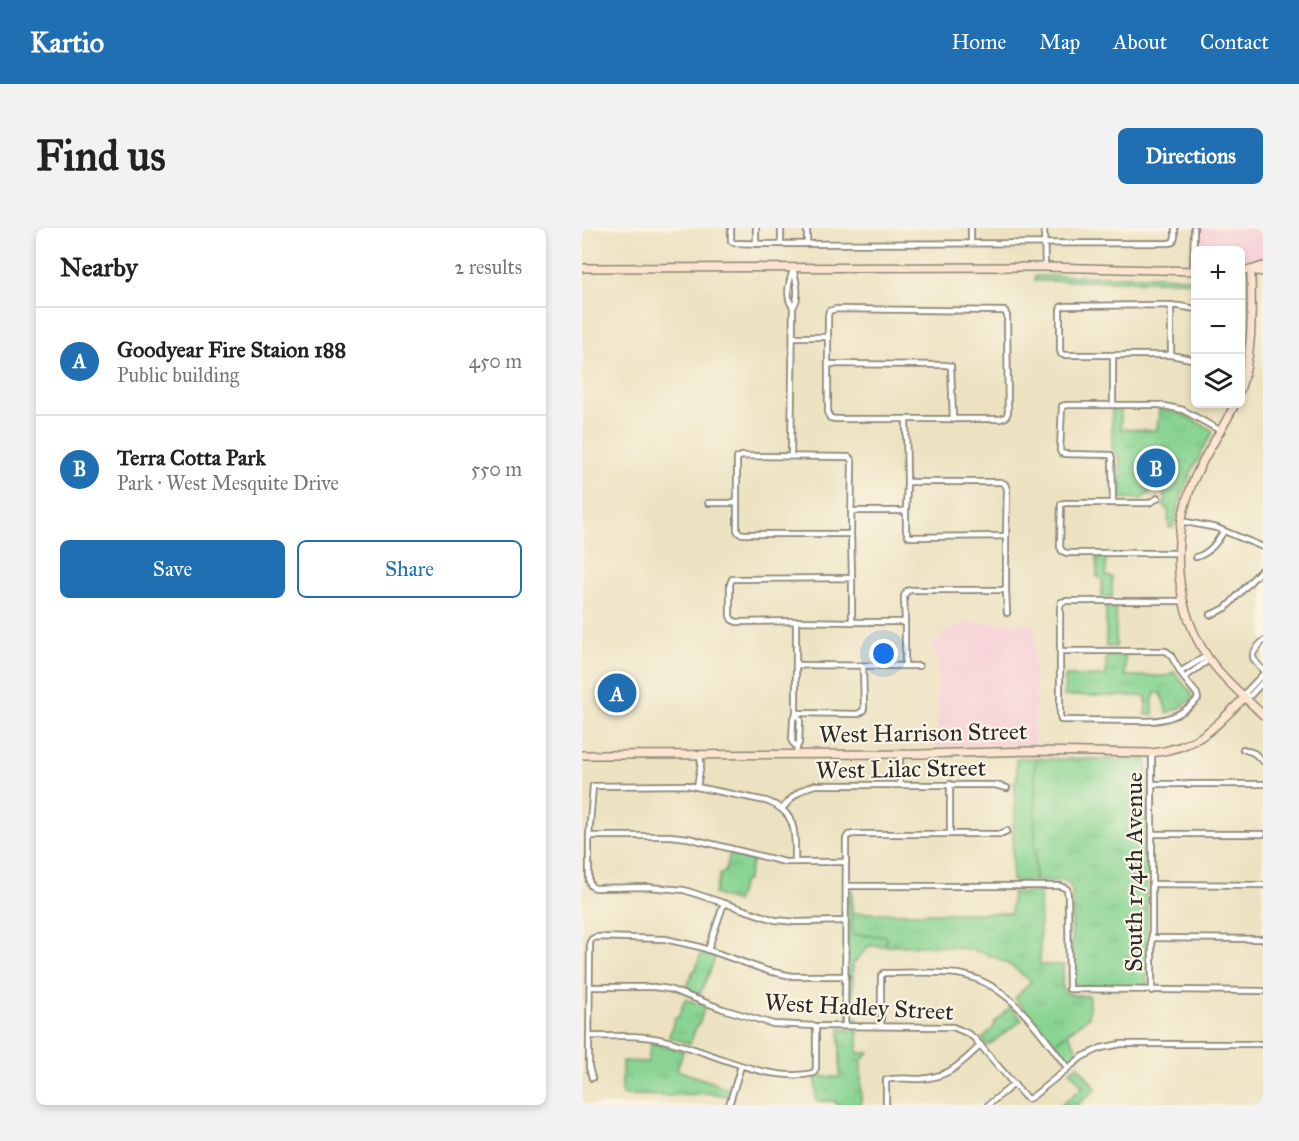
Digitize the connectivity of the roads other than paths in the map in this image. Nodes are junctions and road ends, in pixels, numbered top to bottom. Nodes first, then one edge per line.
1 (730, 228) edge
2 (756, 228) edge
3 (781, 228) edge
4 (807, 228) edge
5 (971, 228) edge
6 (1044, 228) edge
7 (1175, 228) edge
8 (1194, 228) edge
9 (807, 243) junction
10 (971, 243) junction
11 (1044, 243) junction
12 (756, 244) junction
13 (781, 244) junction
14 (1194, 246) edge
15 (1263, 266) edge
16 (1045, 267) junction
17 (582, 268) edge
18 (793, 268) junction
19 (1245, 270) edge
20 (1251, 270) junction
21 (1191, 271) edge
22 (1263, 272) edge
23 (1171, 305) junction
24 (1191, 308) edge
25 (793, 337) junction
26 (828, 337) junction
27 (1113, 355) junction
28 (1171, 355) junction
29 (1191, 359) edge
30 (828, 364) junction
31 (1245, 365) edge
32 (1113, 405) junction
33 (1233, 408) edge
34 (906, 418) junction
35 (952, 419) junction
36 (1221, 431) junction
37 (791, 456) junction
38 (907, 482) junction
39 (1158, 498) dead end
40 (708, 503) dead end
41 (736, 503) junction
42 (1113, 503) junction
43 (852, 511) junction
44 (906, 511) junction
45 (1181, 521) junction
46 (1224, 531) junction
47 (851, 534) junction
48 (1006, 536) junction
49 (1263, 547) edge
50 (1178, 553) junction
51 (1196, 558) dead end
52 (1263, 568) edge
53 (852, 578) junction
54 (1006, 590) junction
55 (1183, 601) junction
56 (1007, 613) dead end
57 (1210, 615) dead end
58 (796, 621) junction
59 (852, 621) junction
60 (905, 621) junction
61 (1263, 641) edge
62 (1060, 651) junction
63 (1209, 658) junction
64 (796, 665) junction
65 (862, 666) junction
66 (905, 666) junction
67 (919, 666) dead end
68 (1263, 672) edge
69 (1182, 675) junction
70 (1263, 682) edge
71 (1245, 698) junction
72 (796, 714) junction
73 (1263, 715) edge
74 (1243, 749) dead end
75 (796, 750) junction
76 (1152, 753) junction
77 (582, 754) edge
78 (700, 754) junction
79 (900, 754) junction
80 (1263, 761) edge
81 (900, 784) junction
82 (950, 784) junction
83 (1152, 784) junction
84 (1263, 784) edge
85 (698, 787) junction
86 (1007, 788) dead end
87 (782, 809) junction
88 (1007, 831) dead end
89 (950, 834) junction
90 (1152, 834) junction
91 (1263, 834) edge
92 (589, 836) junction
93 (795, 862) junction
94 (846, 862) junction
95 (1152, 884) junction
96 (1263, 885) edge
97 (846, 886) junction
98 (724, 903) junction
99 (846, 921) junction
100 (1152, 938) junction
101 (1263, 939) edge
102 (708, 950) junction
103 (587, 965) edge
104 (846, 976) junction
105 (591, 987) junction
106 (1152, 991) junction
107 (1263, 991) edge
108 (816, 1026) junction
109 (845, 1026) junction
110 (881, 1026) junction
111 (589, 1036) junction
112 (1263, 1044) edge
113 (981, 1045) junction
114 (741, 1066) junction
115 (1067, 1067) junction
116 (592, 1078) dead end
117 (1014, 1084) junction
118 (729, 1105) edge
119 (886, 1105) edge
120 (988, 1105) edge

1 - 12 street
2 - 12 street
3 - 13 street
4 - 9 street
5 - 10 street
6 - 11 street
7 - 11 street
8 - 14 street
9 - 10 street
9 - 13 street
10 - 11 street
11 - 16 street
12 - 13 street
15 - 20 street
16 - 18 street
16 - 21 street
17 - 18 street
18 - 25 street
19 - 20 street
20 - 22 street
20 - 31 street
23 - 24 street
23 - 27 street
23 - 28 street
25 - 26 street
25 - 37 street
26 - 30 street
26 - 35 street
27 - 28 street
27 - 32 street
28 - 29 street
30 - 34 street
30 - 35 street
32 - 36 street
32 - 42 street
33 - 36 street
34 - 35 street
34 - 38 street
36 - 45 street
37 - 41 street
37 - 43 street
38 - 44 street
38 - 48 street
39 - 42 street
40 - 41 street
41 - 47 street
42 - 50 street
43 - 44 street
43 - 47 street
44 - 48 street
45 - 46 street
45 - 50 street
46 - 49 street
46 - 51 street
47 - 53 street
48 - 54 street
50 - 55 street
52 - 57 street
53 - 58 street
53 - 59 street
54 - 56 street
54 - 60 street
55 - 62 street
55 - 63 street
58 - 59 street
58 - 64 street
59 - 60 street
60 - 66 street
61 - 68 street
62 - 69 street
62 - 69 street
63 - 69 street
63 - 71 street
64 - 65 street
64 - 72 street
65 - 66 street
65 - 72 street
66 - 67 street
68 - 71 street, West Harrison Street
70 - 71 street, West Harrison Street
71 - 73 street
71 - 76 street, West Harrison Street
72 - 75 street
74 - 80 street
75 - 78 street, West Harrison Street
75 - 79 street, West Harrison Street
76 - 79 street, West Harrison Street
76 - 83 street, South 174th Avenue
77 - 78 street, West Harrison Street
78 - 85 street
79 - 81 street
81 - 82 street, West Lilac Street
81 - 87 street, West Lilac Street
82 - 86 street, West Lilac Street
82 - 89 street
83 - 84 street
83 - 90 street, South 174th Avenue
85 - 87 street
85 - 92 street
87 - 93 street
88 - 89 street
89 - 94 street
90 - 91 street
90 - 95 street, South 174th Avenue
92 - 93 street
92 - 98 street
93 - 94 street
94 - 97 street
95 - 96 street
95 - 100 street, South 174th Avenue
97 - 99 street
97 - 106 street
98 - 99 street
98 - 102 street
99 - 104 street
100 - 101 street
100 - 106 street, South 174th Avenue
102 - 103 street
102 - 104 street
103 - 105 street
104 - 109 street
105 - 108 street, West Hadley Street
105 - 111 street
106 - 107 street
108 - 109 street, West Hadley Street
108 - 114 street
109 - 110 street, West Hadley Street
110 - 113 street, West Hadley Street
110 - 115 street
111 - 114 street
111 - 116 street
112 - 115 street, West Hadley Street
113 - 117 street, West Hadley Street
113 - 119 street
114 - 118 street
115 - 117 street, West Hadley Street
117 - 120 street

